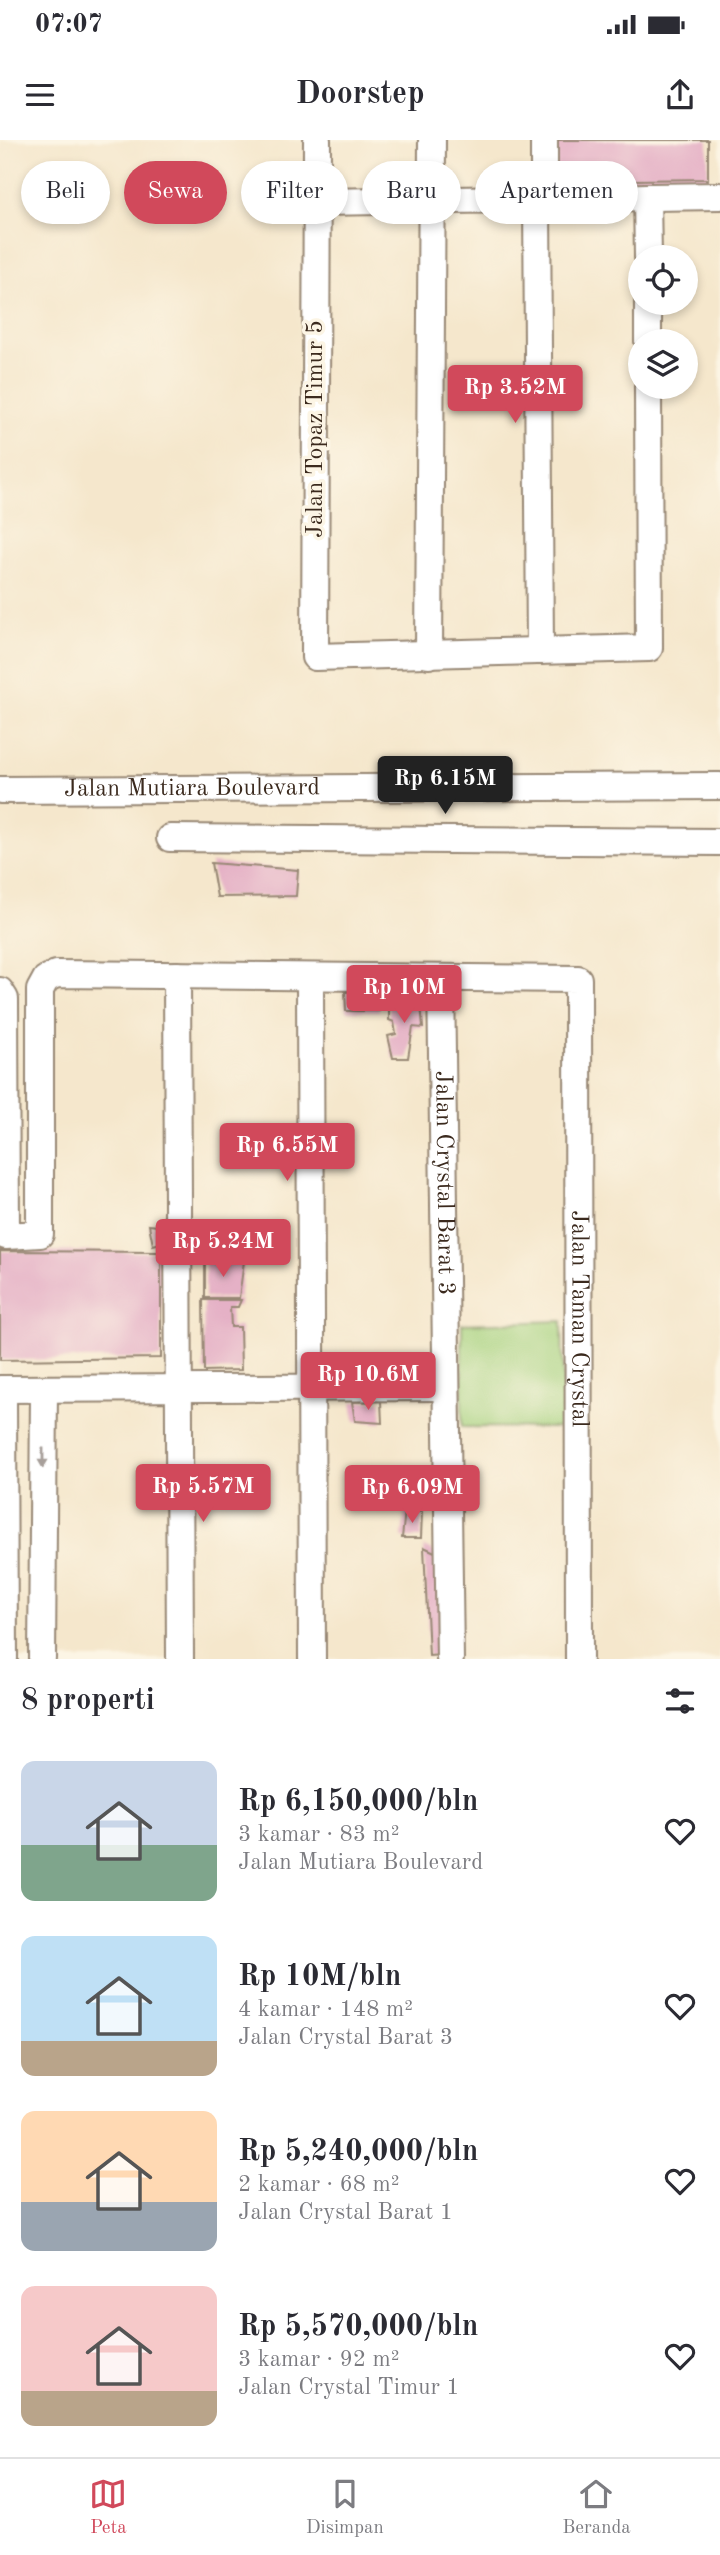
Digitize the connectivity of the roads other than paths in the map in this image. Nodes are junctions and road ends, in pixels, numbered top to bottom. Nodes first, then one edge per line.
1 (317, 140) edge
2 (432, 140) edge
3 (544, 140) edge
4 (317, 161) edge
5 (432, 161) edge
6 (543, 161) edge
7 (638, 197) edge
8 (648, 197) junction
9 (720, 197) edge
10 (318, 224) edge
11 (432, 224) edge
12 (540, 224) edge
13 (648, 245) edge
14 (648, 399) edge
15 (540, 651) junction
16 (429, 654) junction
17 (720, 786) edge
18 (0, 790) edge
19 (170, 838) dead end
20 (720, 842) edge
21 (177, 975) junction
22 (310, 976) junction
23 (441, 978) junction
24 (3, 995) edge
25 (446, 1387) junction
26 (311, 1388) junction
27 (2, 1389) edge
28 (44, 1390) junction
29 (179, 1390) junction
30 (4, 1659) edge
31 (42, 1659) edge
32 (180, 1659) edge
33 (312, 1659) edge
34 (450, 1659) edge
35 (579, 1659) edge

1 - 4 street, Jalan Topaz Timur 5
2 - 5 street
3 - 6 street
7 - 8 street
8 - 9 street
8 - 13 street
10 - 16 street, Jalan Topaz Timur 5
11 - 16 street
12 - 15 street
14 - 15 street
15 - 16 street
17 - 18 street, Jalan Mutiara Boulevard
19 - 20 street
21 - 22 street
21 - 24 street
21 - 29 street
22 - 23 street
22 - 26 street
23 - 25 street, Jalan Crystal Barat 3
23 - 35 street, Jalan Taman Crystal
25 - 26 street
25 - 34 street, Jalan Crystal Barat 3
26 - 29 street
26 - 33 street
27 - 28 street
27 - 30 street
28 - 29 street
28 -> 31 street
29 - 32 street

